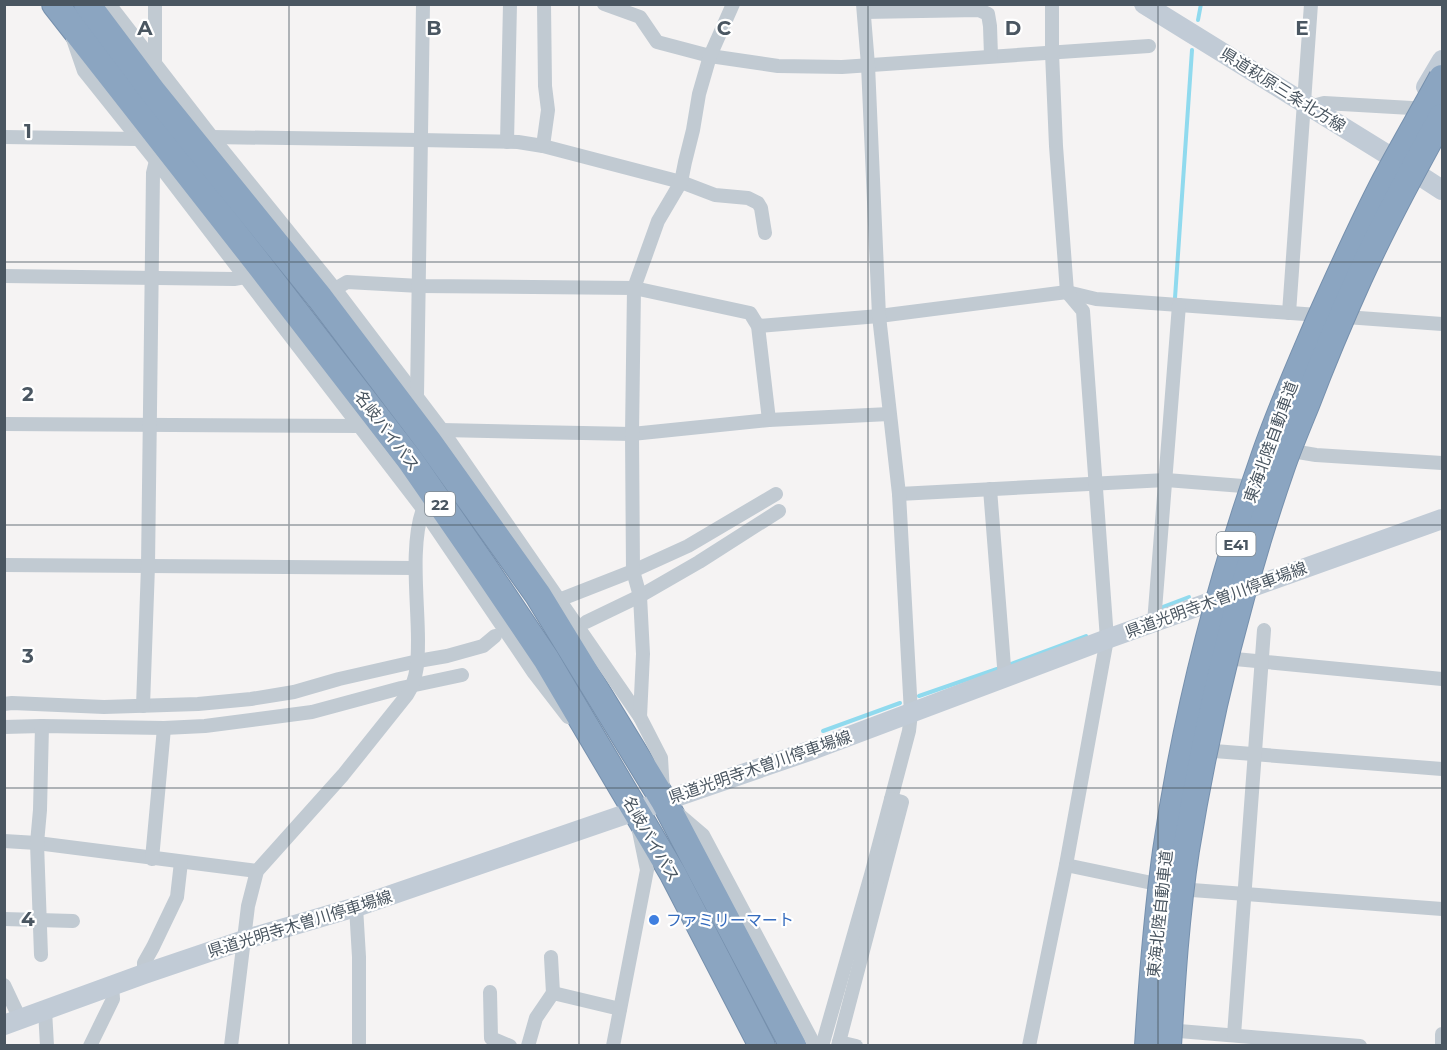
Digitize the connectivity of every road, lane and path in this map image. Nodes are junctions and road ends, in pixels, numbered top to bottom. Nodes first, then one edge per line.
1 (109, 4) edge
2 (155, 4) edge
3 (423, 4) edge
4 (510, 4) edge
5 (544, 4) edge
6 (733, 4) edge
7 (1052, 4) edge
8 (1144, 4) edge
9 (1311, 4) edge
10 (606, 5) edge
11 (864, 8) edge
12 (69, 9) edge
13 (1149, 46) dead end
14 (1052, 53) junction
15 (710, 56) junction
16 (991, 56) junction
17 (1443, 60) edge
18 (155, 63) junction
19 (868, 65) junction
20 (1443, 78) edge
21 (1306, 105) junction
22 (1414, 107) junction
23 (1443, 110) edge
24 (1443, 117) edge
25 (4, 137) edge
26 (212, 137) junction
27 (137, 139) junction
28 (1443, 139) edge
29 (420, 140) junction
30 (507, 142) junction
31 (543, 146) junction
32 (1388, 155) junction
33 (156, 161) junction
34 (1421, 176) junction
35 (681, 182) junction
36 (1443, 190) edge
37 (765, 233) dead end
38 (4, 276) edge
39 (245, 277) junction
40 (152, 278) junction
41 (420, 286) junction
42 (634, 288) junction
43 (335, 289) junction
44 (1066, 292) junction
45 (1179, 305) junction
46 (1289, 313) junction
47 (1311, 314) junction
48 (879, 316) junction
49 (1352, 318) junction
50 (1443, 324) edge
51 (758, 326) junction
52 (417, 396) junction
53 (889, 414) junction
54 (769, 420) junction
55 (4, 424) edge
56 (150, 425) junction
57 (360, 426) junction
58 (442, 430) junction
59 (632, 434) junction
60 (1298, 452) junction
61 (1443, 463) edge
62 (1166, 480) junction
63 (1096, 483) junction
64 (1243, 486) junction
65 (990, 489) junction
66 (776, 494) dead end
67 (899, 494) junction
68 (423, 509) junction
69 (779, 511) dead end
70 (1443, 519) edge
71 (4, 565) edge
72 (148, 566) junction
73 (415, 568) junction
74 (633, 571) junction
75 (1254, 586) junction
76 (640, 596) junction
77 (564, 598) dead end
78 (1208, 603) junction
79 (586, 622) dead end
80 (1154, 623) junction
81 (1264, 630) dead end
82 (495, 636) dead end
83 (1107, 639) junction
84 (1235, 659) junction
85 (417, 661) junction
86 (1263, 662) junction
87 (462, 675) dead end
88 (1005, 679) junction
89 (1443, 679) edge
90 (414, 685) junction
91 (4, 704) edge
92 (143, 706) junction
93 (911, 713) junction
94 (640, 717) junction
95 (42, 726) junction
96 (4, 727) edge
97 (164, 728) junction
98 (1214, 751) junction
99 (1255, 755) junction
100 (1443, 769) edge
101 (617, 781) junction
102 (891, 799) junction
103 (664, 801) junction
104 (635, 811) junction
105 (4, 841) edge
106 (37, 843) junction
107 (152, 859) junction
108 (181, 862) junction
109 (1065, 865) junction
110 (257, 871) junction
111 (1152, 883) junction
112 (1192, 890) junction
113 (1245, 894) junction
114 (356, 907) junction
115 (1443, 909) edge
116 (4, 919) edge
117 (39, 920) junction
118 (73, 921) dead end
119 (243, 941) junction
120 (40, 955) dead end
121 (551, 957) dead end
122 (144, 974) junction
123 (4, 985) edge
124 (112, 985) junction
125 (490, 993) dead end
126 (553, 993) junction
127 (620, 1009) junction
128 (45, 1010) junction
129 (12, 1022) edge
130 (1443, 1034) edge
131 (1234, 1035) junction
132 (1175, 1040) edge
133 (1214, 1040) edge
134 (838, 1044) edge
135 (820, 1045) edge
136 (47, 1046) edge
137 (90, 1046) edge
138 (231, 1046) edge
139 (359, 1046) edge
140 (510, 1046) edge
141 (528, 1046) edge
142 (613, 1046) edge
143 (762, 1046) edge
144 (793, 1046) edge
145 (856, 1046) edge
146 (1029, 1046) edge
147 (1138, 1046) edge
148 (1148, 1046) edge
149 (1360, 1046) edge
150 (1442, 1046) edge

1 - 18 street
2 - 18 street
3 - 29 street
4 - 30 street
5 - 31 street
6 - 15 street
7 - 14 street
8 - 21 street, 県道萩原三条北方線
9 - 21 street
10 - 15 street
11 - 16 street
11 - 19 street
12 - 27 street
12 - 101 highway, 名岐バイパス / 22
12 - 103 highway, 名岐バイパス / 22
13 - 14 street
14 - 16 street
14 - 44 street
15 - 19 street
15 - 35 street
16 - 19 street
17 - 22 street
18 - 26 street
19 - 48 street
20 - 148 highway, 東海北陸自動車道 / E41, bridge
21 - 22 street
21 - 32 street, 県道萩原三条北方線
21 - 46 street
22 - 23 street
22 - 32 street
24 - 132 highway, 東海北陸自動車道 / E41, bridge
25 - 27 street
26 - 29 street
26 - 43 street
27 - 33 street
28 - 34 street
29 - 30 street
29 - 41 street
30 - 31 street
31 - 35 street
32 - 34 street, 県道萩原三条北方線
32 - 47 street
33 - 39 street
33 - 40 street
34 - 36 street, 県道萩原三条北方線
34 - 49 street
35 - 37 street
35 - 42 street
38 - 40 street
39 - 40 street
39 - 57 street
40 - 56 street
41 - 42 street
41 - 43 street
41 - 52 street
42 - 51 street
42 - 59 street
43 - 52 street
44 - 45 street
44 - 48 street
44 - 63 street
45 - 46 street
45 - 62 street
46 - 47 street
47 - 49 street
47 - 64 street
48 - 51 street
48 - 53 street
49 - 50 street
49 - 60 street
51 - 54 street
52 - 58 street
53 - 54 street
53 - 67 street
54 - 59 street
55 - 56 street
56 - 57 street
56 - 72 street
57 - 68 street
58 - 59 street
58 - 94 street
59 - 74 street
60 - 61 street
60 - 75 street
62 - 63 street
62 - 64 street
62 - 80 street
63 - 65 street
63 - 83 street
64 - 78 street
65 - 67 street
65 - 88 street
66 - 74 street
67 - 93 street
68 - 73 street
68 - 101 street
69 - 76 street
70 - 75 street, 県道光明寺木曽川停車場線
71 - 72 street
72 - 73 street
72 - 92 street
73 - 85 street
74 - 76 street
74 - 77 street
75 - 78 street, 県道光明寺木曽川停車場線
75 - 84 street
76 - 79 street
76 - 94 street
78 - 80 street, 県道光明寺木曽川停車場線
78 - 111 street
80 - 83 street, 県道光明寺木曽川停車場線
81 - 86 street
82 - 85 street
83 - 88 street, 県道光明寺木曽川停車場線
83 - 109 street
84 - 86 street
84 - 98 street
85 - 90 street
85 - 92 street
86 - 89 street
86 - 99 street
87 - 90 street
88 - 93 street, 県道光明寺木曽川停車場線
90 - 97 street
90 - 110 street
91 - 92 street
93 - 102 street
93 - 103 street, 県道光明寺木曽川停車場線
94 - 103 street
95 - 96 street
95 - 97 street
95 - 106 street
97 - 107 street
98 - 99 street
98 - 112 street
99 - 100 street
99 - 113 street
101 - 104 highway, 名岐バイパス / 22
102 - 134 street
102 - 135 street
103 - 104 street, 県道光明寺木曽川停車場線
103 - 135 street
103 - 144 highway, 名岐バイパス / 22
104 - 114 street, 県道光明寺木曽川停車場線
104 - 127 street
104 - 143 highway, 名岐バイパス / 22
105 - 106 street
106 - 107 street
106 - 117 street
107 - 108 street
108 - 110 street
108 - 122 street
109 - 111 street
109 - 146 street
110 - 119 street
111 - 112 street
111 - 147 street
112 - 113 street
112 - 132 street
113 - 115 street
113 - 131 street
114 - 119 street, 県道光明寺木曽川停車場線
114 - 139 street
116 - 117 street
117 - 118 street
117 - 120 street
119 - 122 street, 県道光明寺木曽川停車場線
119 - 138 street
121 - 126 street
122 - 124 street, 県道光明寺木曽川停車場線
123 - 129 street
124 - 128 street, 県道光明寺木曽川停車場線
124 - 137 street
125 - 140 street
126 - 127 street
126 - 141 street
127 - 142 street
128 - 129 street, 県道光明寺木曽川停車場線
128 - 136 street
130 - 150 street
131 - 133 street
131 - 149 street
132 - 133 street
134 - 145 street

